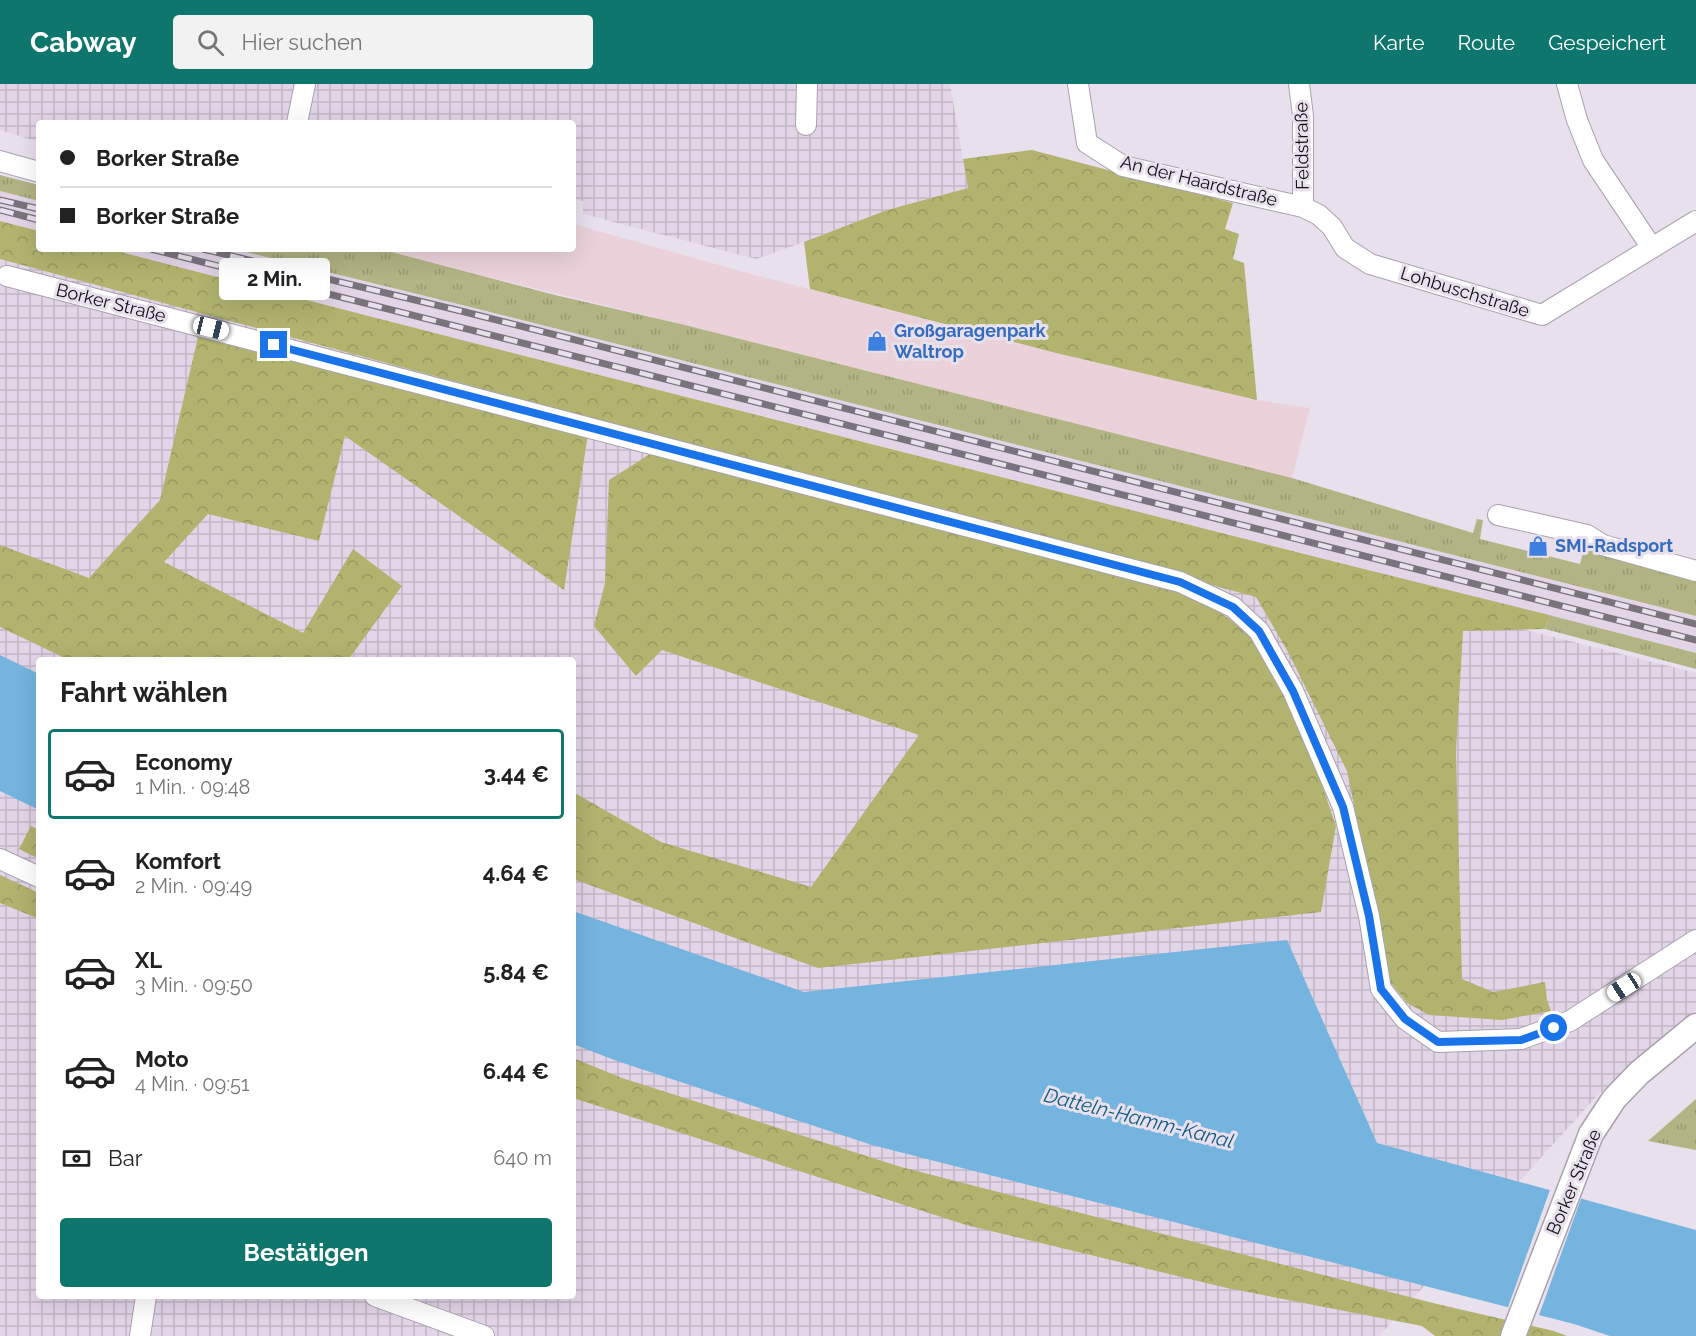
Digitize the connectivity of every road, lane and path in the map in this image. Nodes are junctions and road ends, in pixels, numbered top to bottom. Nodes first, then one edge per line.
1 (305, 84) edge
2 (807, 84) edge
3 (1078, 84) edge
4 (1299, 84) edge
5 (1567, 84) edge
6 (298, 120) edge
7 (806, 125) dead end
8 (0, 161) edge
9 (36, 171) edge
10 (1303, 207) junction
11 (1696, 222) edge
12 (1652, 248) junction
13 (7, 276) dead end
14 (1498, 515) dead end
15 (1696, 572) edge
16 (0, 860) edge
17 (36, 876) edge
18 (1696, 940) edge
19 (1696, 1026) edge
20 (146, 1299) edge
21 (383, 1299) edge
22 (1514, 1334) edge
23 (140, 1336) edge
24 (484, 1336) edge

1 - 6 street
2 - 7 street
3 - 10 street, An der Haardstraße
4 - 10 street, Feldstraße
5 - 12 street
8 - 9 street
10 - 12 street, Lohbuschstraße
11 - 12 street, Lohbuschstraße
13 - 18 street, Borker Straße
14 - 15 street
16 - 17 street
19 - 22 street, Borker Straße
20 - 23 street
21 - 24 street

